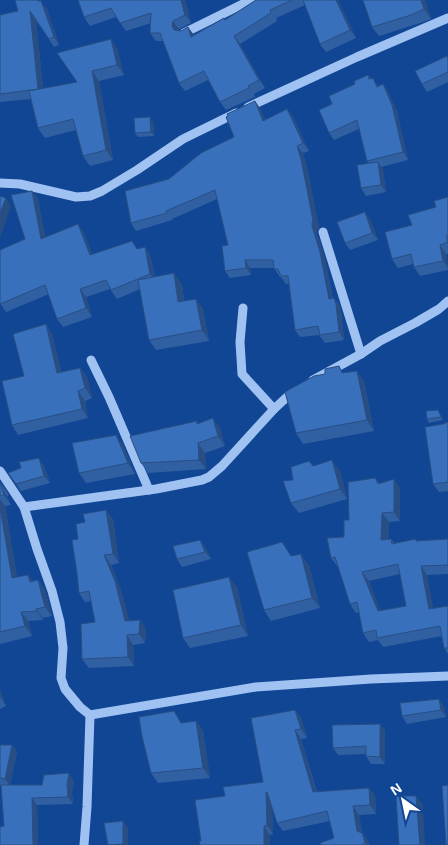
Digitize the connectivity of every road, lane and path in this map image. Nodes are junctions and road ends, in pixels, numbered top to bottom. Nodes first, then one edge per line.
1 (251, 0) edge
2 (448, 18) edge
3 (184, 34) edge
4 (0, 183) edge
5 (323, 232) dead end
6 (448, 301) edge
7 (243, 308) dead end
8 (361, 354) junction
9 (91, 360) dead end
10 (274, 409) junction
11 (0, 471) edge
12 (149, 490) junction
13 (24, 507) junction
14 (448, 676) edge
15 (90, 715) junction
16 (84, 845) edge

1 - 3 street
2 - 4 street
5 - 8 street
6 - 8 street
7 - 10 street
8 - 10 street
9 - 12 street
10 - 12 street
11 - 13 street
12 - 13 street
13 - 15 street
14 - 15 street
15 - 16 street

